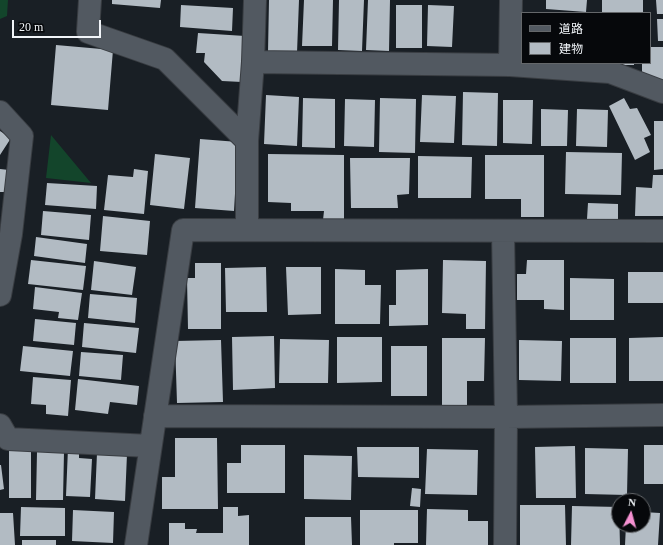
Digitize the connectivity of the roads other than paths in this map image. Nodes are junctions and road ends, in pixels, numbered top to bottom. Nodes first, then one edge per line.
1 (90, 0) edge
2 (255, 0) edge
3 (511, 0) edge
4 (253, 62) junction
5 (510, 65) junction
6 (663, 92) edge
7 (0, 112) edge
8 (247, 141) junction
9 (247, 230) junction
10 (503, 231) junction
11 (663, 231) edge
12 (5, 233) edge
13 (0, 295) edge
14 (663, 415) edge
15 (155, 416) junction
16 (506, 417) junction
17 (0, 425) edge
18 (150, 446) junction
19 (136, 545) edge
20 (505, 545) edge

1 - 8 street
2 - 4 street
3 - 5 street
4 - 5 street
4 - 8 street
5 - 6 street
7 - 12 street
8 - 9 street
9 - 10 street
9 - 15 street
10 - 11 street
10 - 16 street
12 - 13 street
14 - 16 street
15 - 16 street
15 - 18 street
16 - 20 street
17 - 18 street
18 - 19 street

